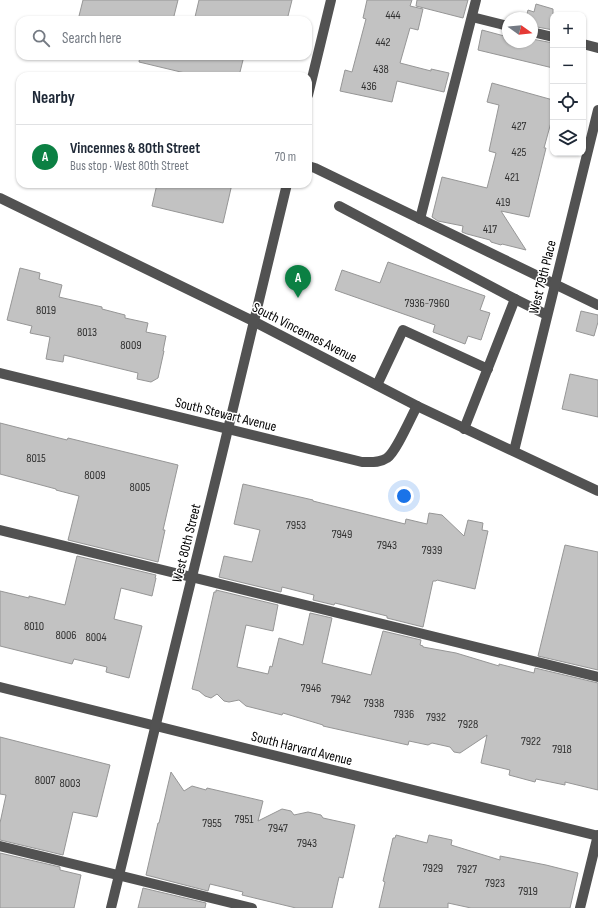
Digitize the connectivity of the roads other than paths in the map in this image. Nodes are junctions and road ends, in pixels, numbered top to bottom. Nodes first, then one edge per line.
1 (331, 0) edge
2 (476, 0) edge
3 (472, 17) junction
4 (502, 24) edge
5 (538, 33) edge
6 (550, 36) edge
7 (586, 45) edge
8 (598, 48) edge
9 (312, 78) edge
10 (598, 110) edge
11 (312, 167) edge
12 (285, 188) edge
13 (0, 198) edge
14 (339, 206) dead end
15 (420, 219) junction
16 (555, 284) junction
17 (515, 299) junction
18 (598, 305) edge
19 (547, 315) junction
20 (253, 321) junction
21 (488, 369) junction
22 (0, 373) edge
23 (377, 385) junction
24 (417, 406) junction
25 (464, 428) junction
26 (228, 429) junction
27 (514, 451) junction
28 (598, 490) edge
29 (0, 530) edge
30 (192, 577) junction
31 (598, 677) edge
32 (0, 687) edge
33 (155, 726) junction
34 (598, 836) edge
35 (0, 846) edge
36 (119, 875) junction
37 (111, 908) edge
38 (252, 908) edge
39 (580, 908) edge

1 - 9 street
2 - 3 street
3 - 4 street
3 - 15 street
5 - 6 street
7 - 8 street
10 - 16 street, West 79th Place
11 - 15 street
12 - 20 street, West 80th Street
13 - 20 street, South Vincennes Avenue
14 - 17 street
15 - 16 street
16 - 18 street
16 - 19 street, West 79th Place
17 - 19 street
17 - 21 street
19 - 27 street, West 79th Place
20 - 23 street, South Vincennes Avenue
20 - 26 street, West 80th Street
21 - 23 street
21 - 25 street
22 - 26 street, South Stewart Avenue
23 - 24 street, South Vincennes Avenue
24 - 25 street, South Vincennes Avenue
24 - 26 street, South Stewart Avenue
25 - 27 street, South Vincennes Avenue
26 - 30 street, West 80th Street
27 - 28 street, South Vincennes Avenue
29 - 30 street
30 - 31 street
30 - 33 street, West 80th Street
32 - 33 street, South Harvard Avenue
33 - 34 street, South Harvard Avenue
33 - 36 street, West 80th Street
34 - 39 street
35 - 36 street
36 - 37 street, West 80th Street
36 - 38 street

